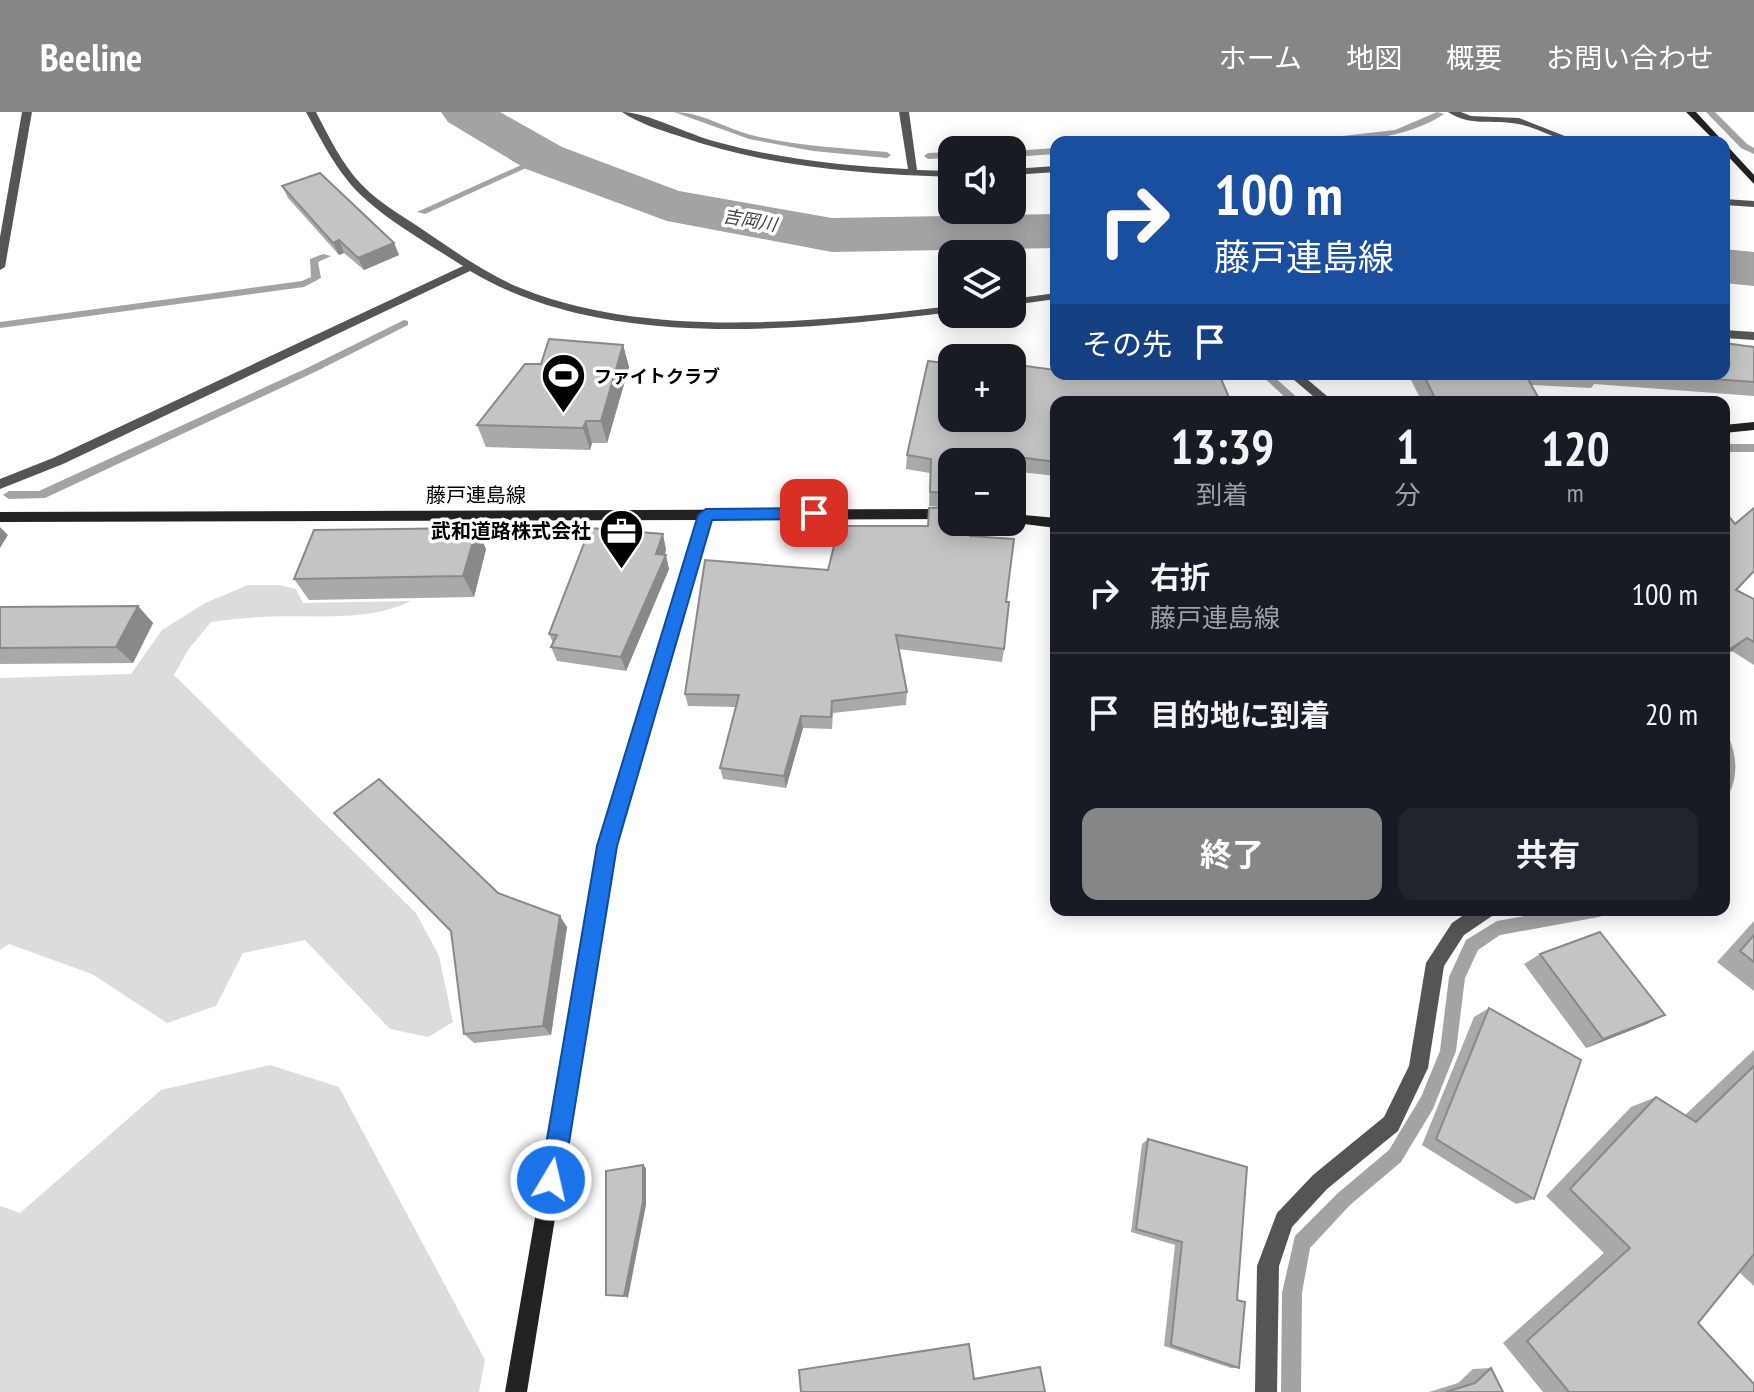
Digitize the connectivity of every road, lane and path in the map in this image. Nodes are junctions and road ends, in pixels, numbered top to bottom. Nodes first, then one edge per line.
1 (27, 112) edge
2 (311, 112) edge
3 (627, 112) edge
4 (904, 112) edge
5 (1453, 112) edge
6 (1691, 112) edge
7 (1517, 117) edge
8 (1561, 136) edge
9 (1714, 136) edge
10 (1730, 153) edge
11 (1050, 169) edge
12 (1026, 171) edge
13 (913, 173) junction
14 (938, 174) edge
15 (1754, 181) edge
16 (0, 267) edge
17 (470, 267) junction
18 (1050, 297) edge
19 (1026, 300) edge
20 (938, 310) edge
21 (1730, 334) edge
22 (1754, 336) edge
23 (1300, 380) edge
24 (1320, 396) edge
25 (1754, 426) edge
26 (1730, 428) edge
27 (0, 484) edge
28 (938, 514) edge
29 (706, 515) junction
30 (0, 517) edge
31 (1026, 520) edge
32 (1050, 522) edge
33 (1477, 916) edge
34 (516, 1392) edge
35 (1266, 1392) edge

1 - 16 street
2 - 17 street
3 - 13 street
4 - 13 street
5 - 7 street
6 - 9 main road
7 - 8 street
10 - 15 main road
11 - 12 street
13 - 14 street
17 - 20 street
17 - 27 street
18 - 19 street
21 - 22 street
23 - 24 street
25 - 26 main road
28 - 29 main road, 藤戸連島線
29 - 30 main road, 藤戸連島線
29 - 34 main road
31 - 32 main road
33 - 35 street

